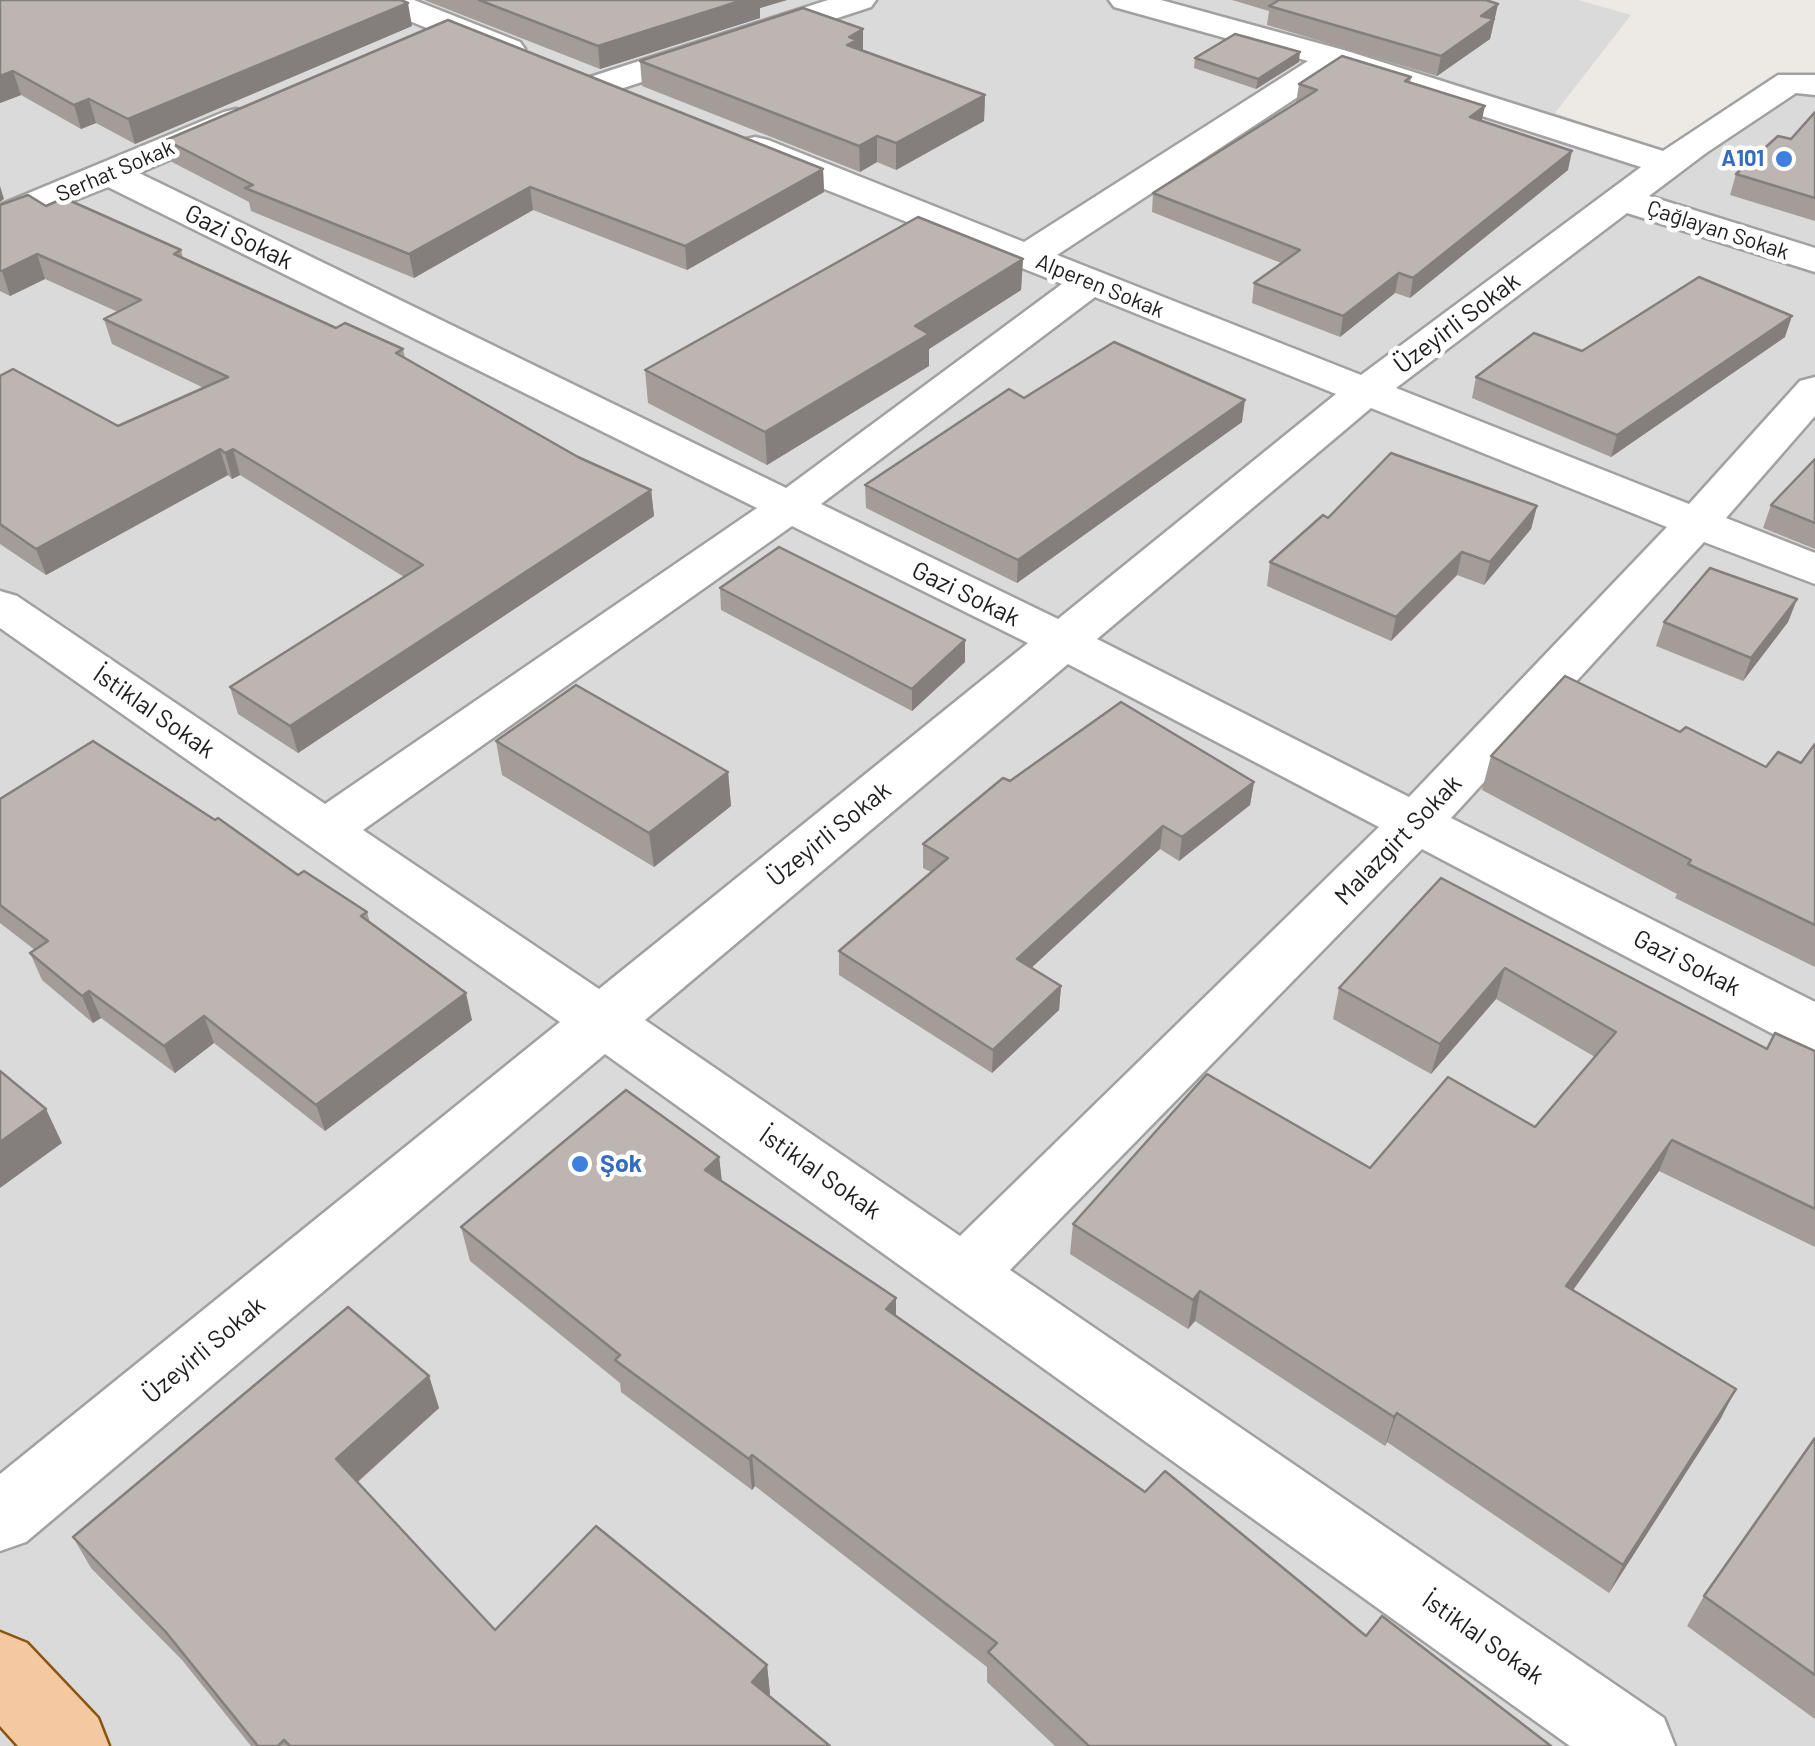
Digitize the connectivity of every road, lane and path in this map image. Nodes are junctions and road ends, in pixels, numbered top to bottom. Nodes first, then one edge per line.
1 (386, 0) edge
2 (860, 0) edge
3 (1126, 0) edge
4 (1336, 58) junction
5 (571, 74) junction
6 (1807, 82) edge
7 (271, 104) edge
8 (652, 107) edge
9 (724, 135) edge
10 (1668, 164) junction
11 (110, 174) junction
12 (1621, 199) junction
13 (0, 220) edge
14 (1027, 256) junction
15 (1815, 260) edge
16 (1090, 282) junction
17 (1815, 390) edge
18 (1365, 392) junction
19 (788, 507) junction
20 (1697, 523) junction
21 (1815, 570) edge
22 (0, 606) edge
23 (1063, 641) junction
24 (1416, 823) junction
25 (325, 830) junction
26 (602, 1021) junction
27 (1815, 1028) edge
28 (964, 1274) junction
29 (0, 1518) edge
30 (0, 1669) edge
31 (70, 1746) edge
32 (1636, 1746) edge

1 - 5 street
2 - 5 street
3 - 4 street
4 - 10 street
4 - 14 street
5 - 8 street
6 - 10 street, Üzeyirli Sokak
7 - 11 street, Serhat Sokak
9 - 14 street, Alperen Sokak
10 - 12 street, Üzeyirli Sokak
11 - 13 street, Serhat Sokak
11 - 19 street, Gazi Sokak
12 - 15 street, Çağlayan Sokak
12 - 18 street, Üzeyirli Sokak
14 - 16 street, Alperen Sokak
16 - 18 street, Alperen Sokak
16 - 19 street
17 - 20 street, Malazgirt Sokak
18 - 20 street, Alperen Sokak
18 - 23 street, Üzeyirli Sokak
19 - 23 street, Gazi Sokak
19 - 25 street
20 - 21 street, Alperen Sokak
20 - 24 street, Malazgirt Sokak
22 - 25 street, İstiklal Sokak
23 - 24 street, Gazi Sokak
23 - 26 street, Üzeyirli Sokak
24 - 27 street, Gazi Sokak
24 - 28 street, Malazgirt Sokak
25 - 26 street, İstiklal Sokak
26 - 28 street, İstiklal Sokak
26 - 29 street, Üzeyirli Sokak
28 - 32 street, İstiklal Sokak
30 - 31 main road

